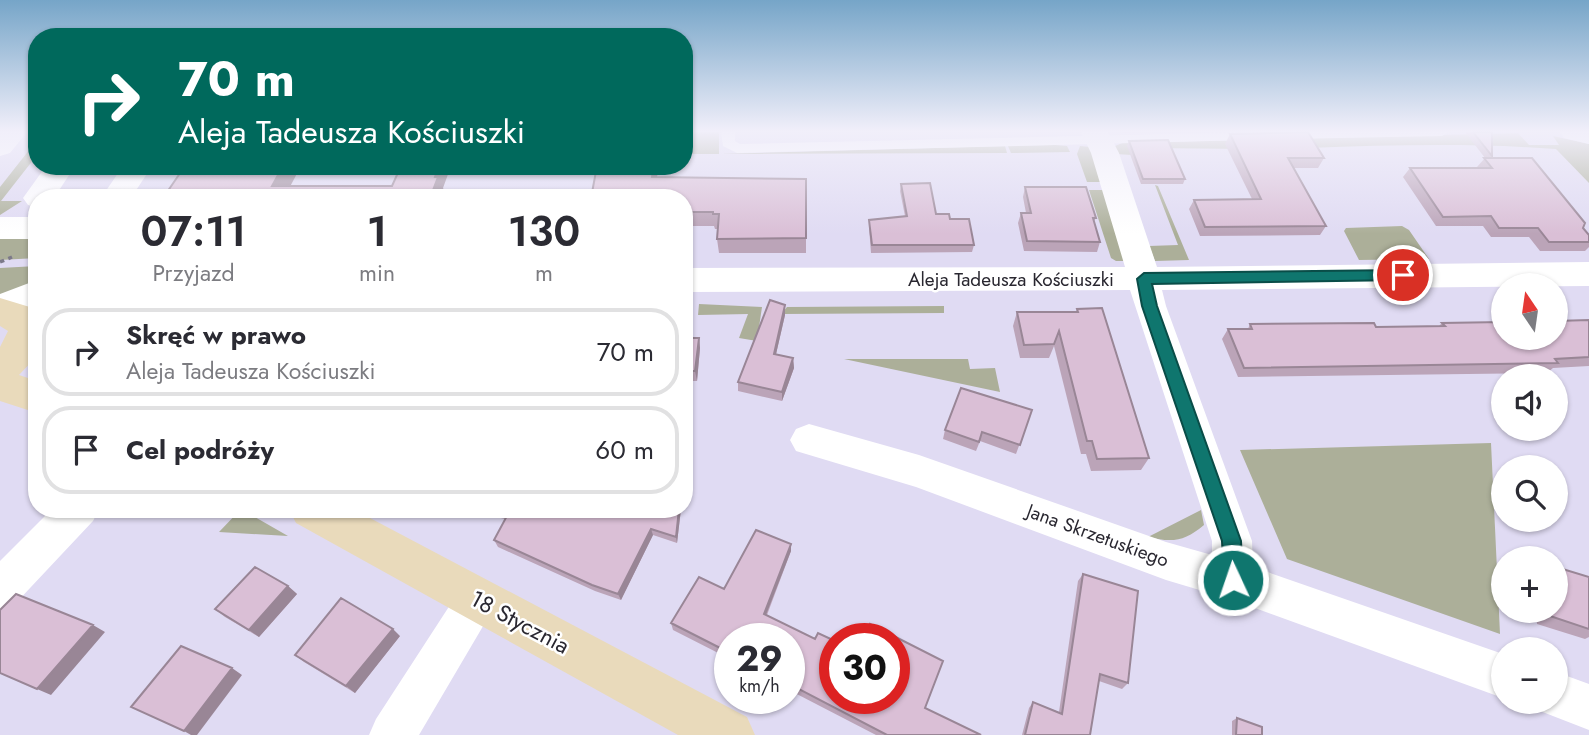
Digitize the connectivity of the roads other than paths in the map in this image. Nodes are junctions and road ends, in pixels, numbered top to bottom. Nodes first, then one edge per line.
1 (1107, 166) edge
2 (28, 212) edge
3 (17, 228) edge
4 (1589, 274) edge
5 (693, 279) edge
6 (1144, 279) junction
7 (0, 385) edge
8 (28, 394) edge
9 (809, 440) dead end
10 (70, 518) edge
11 (328, 518) edge
12 (1233, 580) junction
13 (0, 590) edge
14 (478, 599) junction
15 (1491, 672) edge
16 (1568, 699) edge
17 (1589, 707) edge
18 (392, 735) edge
19 (729, 735) edge

1 - 6 street
2 - 3 street
4 - 6 street, Aleja Tadeusza Kościuszki
5 - 6 street, Aleja Tadeusza Kościuszki
6 - 12 street
7 - 8 main road
9 - 12 street, Jana Skrzetuskiego
10 - 13 street
11 - 14 main road, 18 Stycznia
12 - 15 street, Jana Skrzetuskiego
14 - 18 street
14 - 19 main road, 18 Stycznia
16 - 17 street

